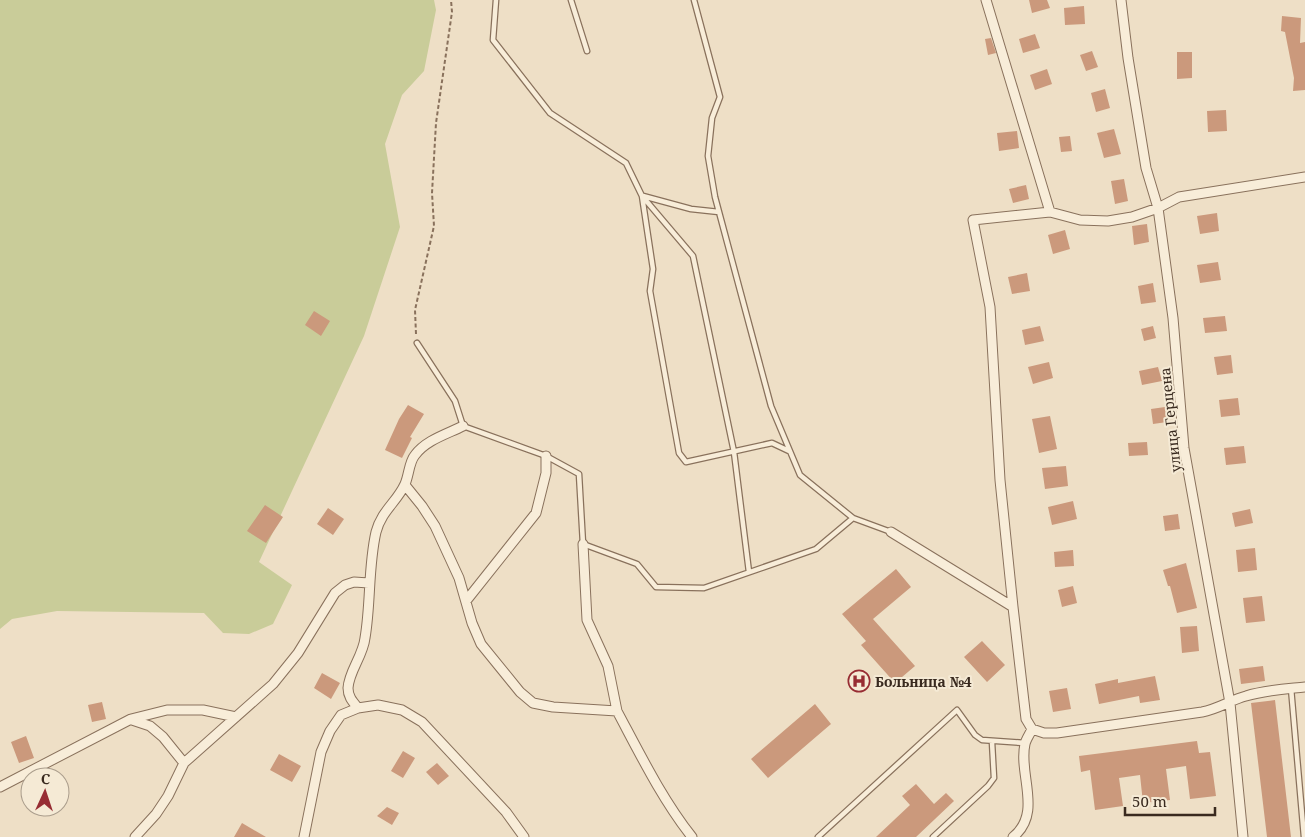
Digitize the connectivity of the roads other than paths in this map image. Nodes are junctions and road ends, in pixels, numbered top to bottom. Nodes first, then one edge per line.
1 (496, 0) edge
2 (571, 0) edge
3 (694, 0) edge
4 (986, 0) edge
5 (1121, 0) edge
6 (587, 51) dead end
7 (1305, 177) edge
8 (642, 196) junction
9 (1158, 208) junction
10 (719, 212) junction
11 (1050, 212) junction
12 (417, 343) road end
13 (463, 426) junction
14 (789, 451) junction
15 (734, 452) junction
16 (546, 456) junction
17 (405, 485) junction
18 (854, 518) junction
19 (891, 532) joint
20 (584, 544) junction
21 (749, 572) junction
22 (369, 583) junction
23 (466, 601) junction
24 (1012, 607) junction
25 (1305, 687) edge
26 (1290, 688) junction
27 (1230, 703) junction
28 (358, 708) junction
29 (617, 711) junction
30 (236, 716) junction
31 (131, 720) junction
32 (1032, 729) junction
33 (992, 742) junction
34 (1025, 743) junction
35 (184, 763) junction
36 (0, 787) edge
37 (136, 837) edge
38 (304, 837) edge
39 (524, 837) edge
40 (692, 837) edge
41 (818, 837) edge
42 (933, 837) edge
43 (1013, 837) edge
44 (1243, 837) edge
45 (1304, 837) edge

1 - 8 lane
2 - 6 lane
3 - 10 lane
4 - 11 street
5 - 9 street, улица Герцена
7 - 9 street
8 - 10 lane
8 - 15 lane
8 - 15 lane
9 - 11 street
9 - 27 street, улица Герцена
10 - 14 lane
11 - 24 street
12 - 13 lane
13 - 16 lane
13 - 17 street
14 - 15 lane
14 - 18 lane
15 - 21 lane
16 - 20 lane
16 - 23 street
17 - 22 street
17 - 23 street
18 - 19 lane
18 - 21 lane
19 - 24 street
20 - 21 lane
20 - 29 street
22 - 28 street
22 - 30 street
23 - 29 street
24 - 32 street
25 - 26 street
26 - 27 street
26 - 45 lane
27 - 32 street
27 - 44 street, улица Герцена
28 - 38 street
28 - 39 street
29 - 40 street
30 - 31 street
30 - 35 street
31 - 35 street
31 - 36 street
32 - 34 street
33 - 34 lane
33 - 41 lane
33 - 42 lane
34 - 43 street
35 - 37 street

